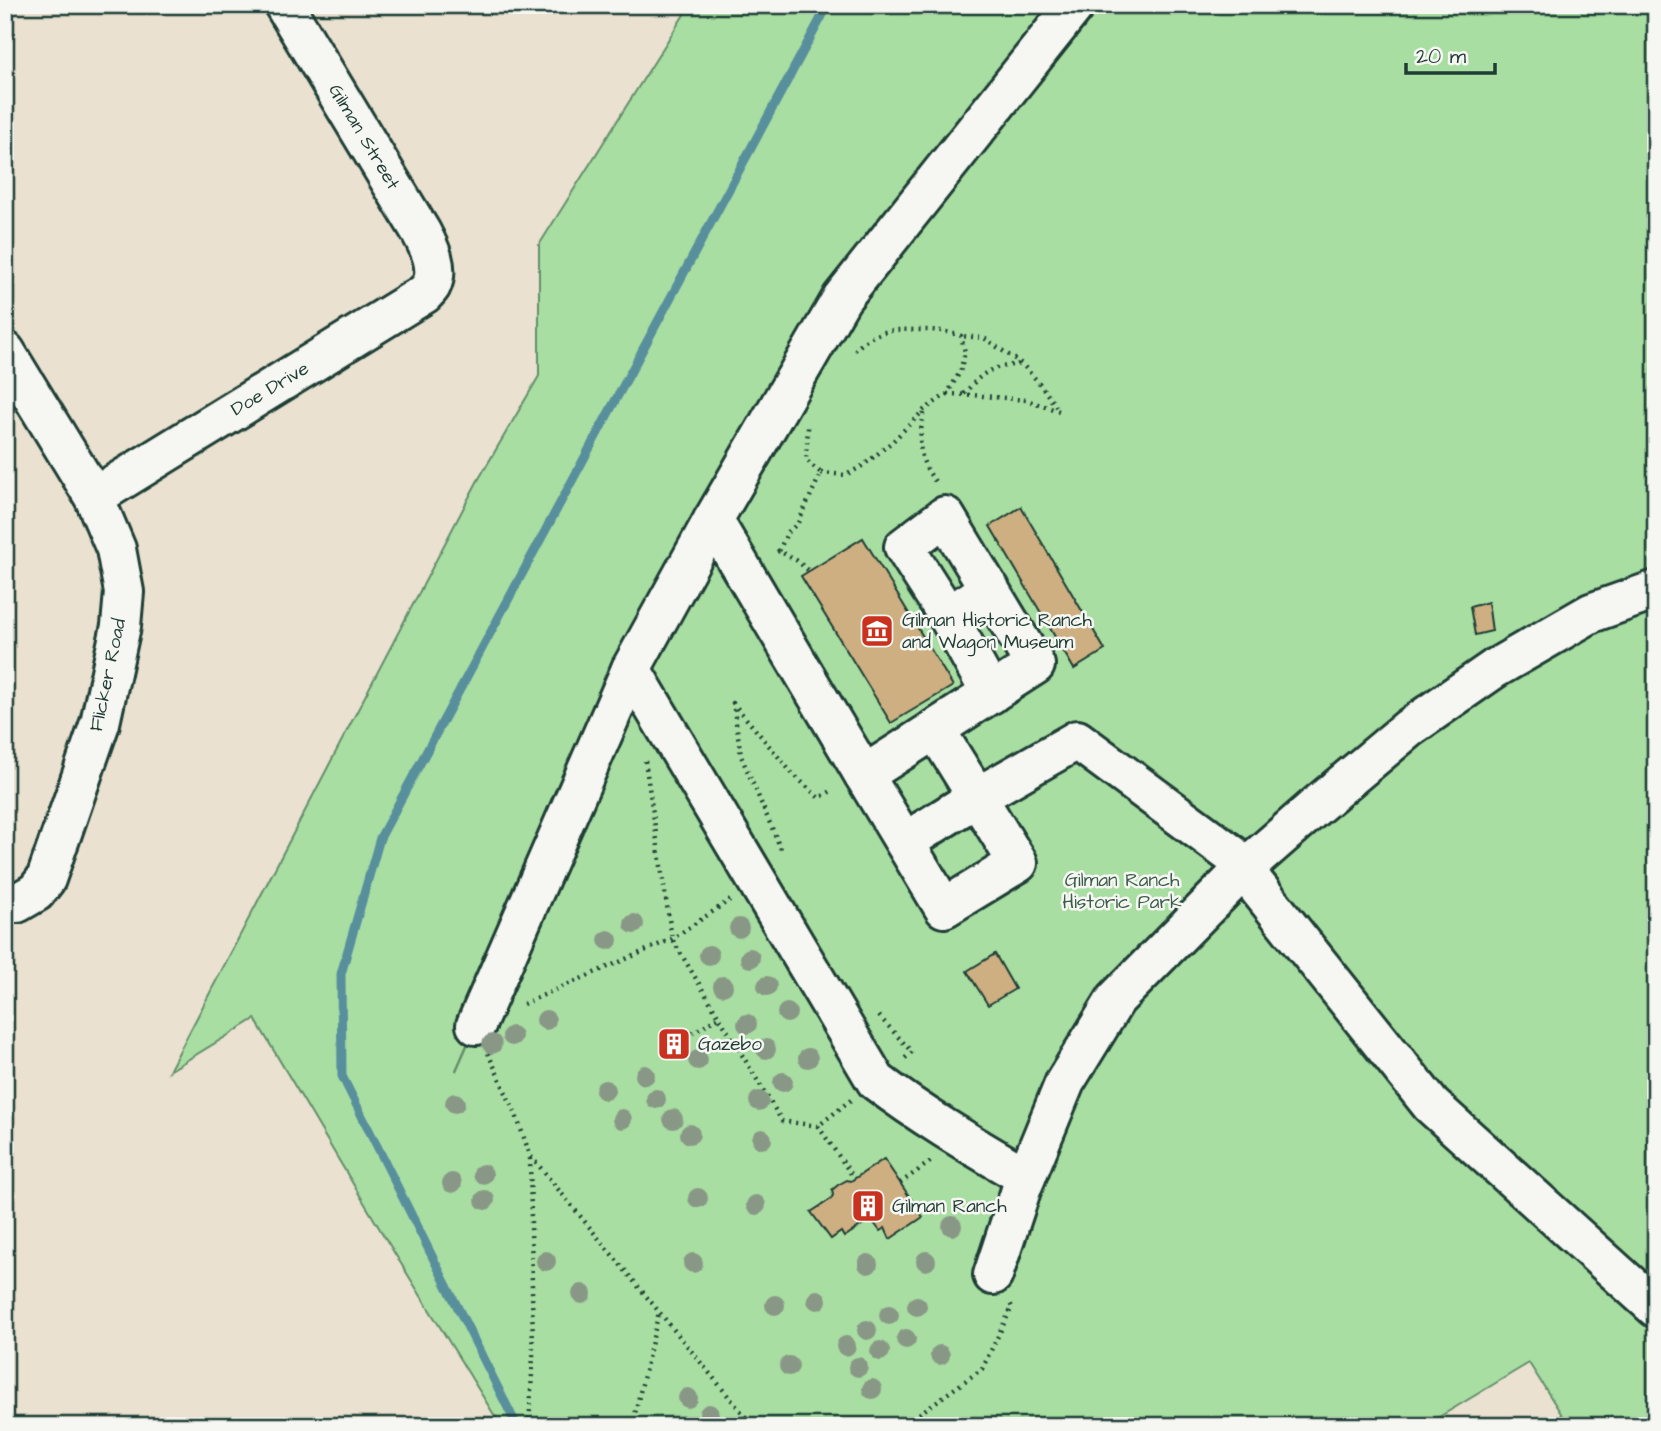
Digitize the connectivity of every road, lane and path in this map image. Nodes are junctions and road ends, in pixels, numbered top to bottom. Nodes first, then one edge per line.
1 (284, 5) edge
2 (1075, 5) edge
3 (434, 272) joint
4 (961, 335) junction
5 (5, 351) edge
6 (848, 358) dead end
7 (1022, 364) junction
8 (947, 394) junction
9 (963, 395) junction
10 (924, 411) junction
11 (808, 425) dead end
12 (821, 473) junction
13 (944, 492) dead end
14 (94, 497) junction
15 (713, 520) junction
16 (779, 551) dead end
17 (990, 589) junction
18 (1656, 590) edge
19 (948, 616) junction
20 (631, 669) junction
21 (991, 694) junction
22 (936, 729) junction
23 (643, 750) dead end
24 (854, 780) junction
25 (977, 797) junction
26 (905, 842) junction
27 (771, 870) junction
28 (1243, 870) junction
29 (21, 897) edge
30 (672, 939) junction
31 (877, 1014) dead end
32 (719, 1017) junction
33 (475, 1025) junction
34 (680, 1040) dead end
35 (876, 1081) junction
36 (530, 1155) junction
37 (913, 1174) dead end
38 (1026, 1177) junction
39 (854, 1178) dead end
40 (900, 1183) dead end
41 (993, 1275) joint
42 (1656, 1308) edge
43 (659, 1312) junction
44 (529, 1426) edge
45 (632, 1426) edge
46 (753, 1426) edge
47 (902, 1426) edge

1 - 3 street, Gilman Street
2 - 15 street
3 - 14 street, Doe Drive
4 - 6 path
4 - 7 path
4 - 8 path
5 - 14 street, Flicker Road
7 - 9 path
7 - 9 path
8 - 9 path
8 - 10 path
10 - 12 path
10 - 13 path
11 - 12 path
12 - 16 path
14 - 29 street, Flicker Road
15 - 20 street
15 - 24 street
17 - 19 street
17 - 19 street
17 - 21 street
18 - 28 street
19 - 21 street
20 - 27 street
20 - 33 street
21 - 22 street
22 - 24 street
22 - 25 street
23 - 30 path
24 - 26 street
24 - 27 path
25 - 26 street
25 - 26 street
25 - 28 street
27 - 30 path
27 - 35 street
28 - 38 street
28 - 42 street
30 - 32 path
30 - 33 path
31 - 35 path
32 - 34 path
32 - 39 path
33 - 36 path
35 - 38 street
36 - 43 path
36 - 44 path
37 - 40 path
38 - 41 street
41 - 47 path
43 - 45 path
43 - 46 path

